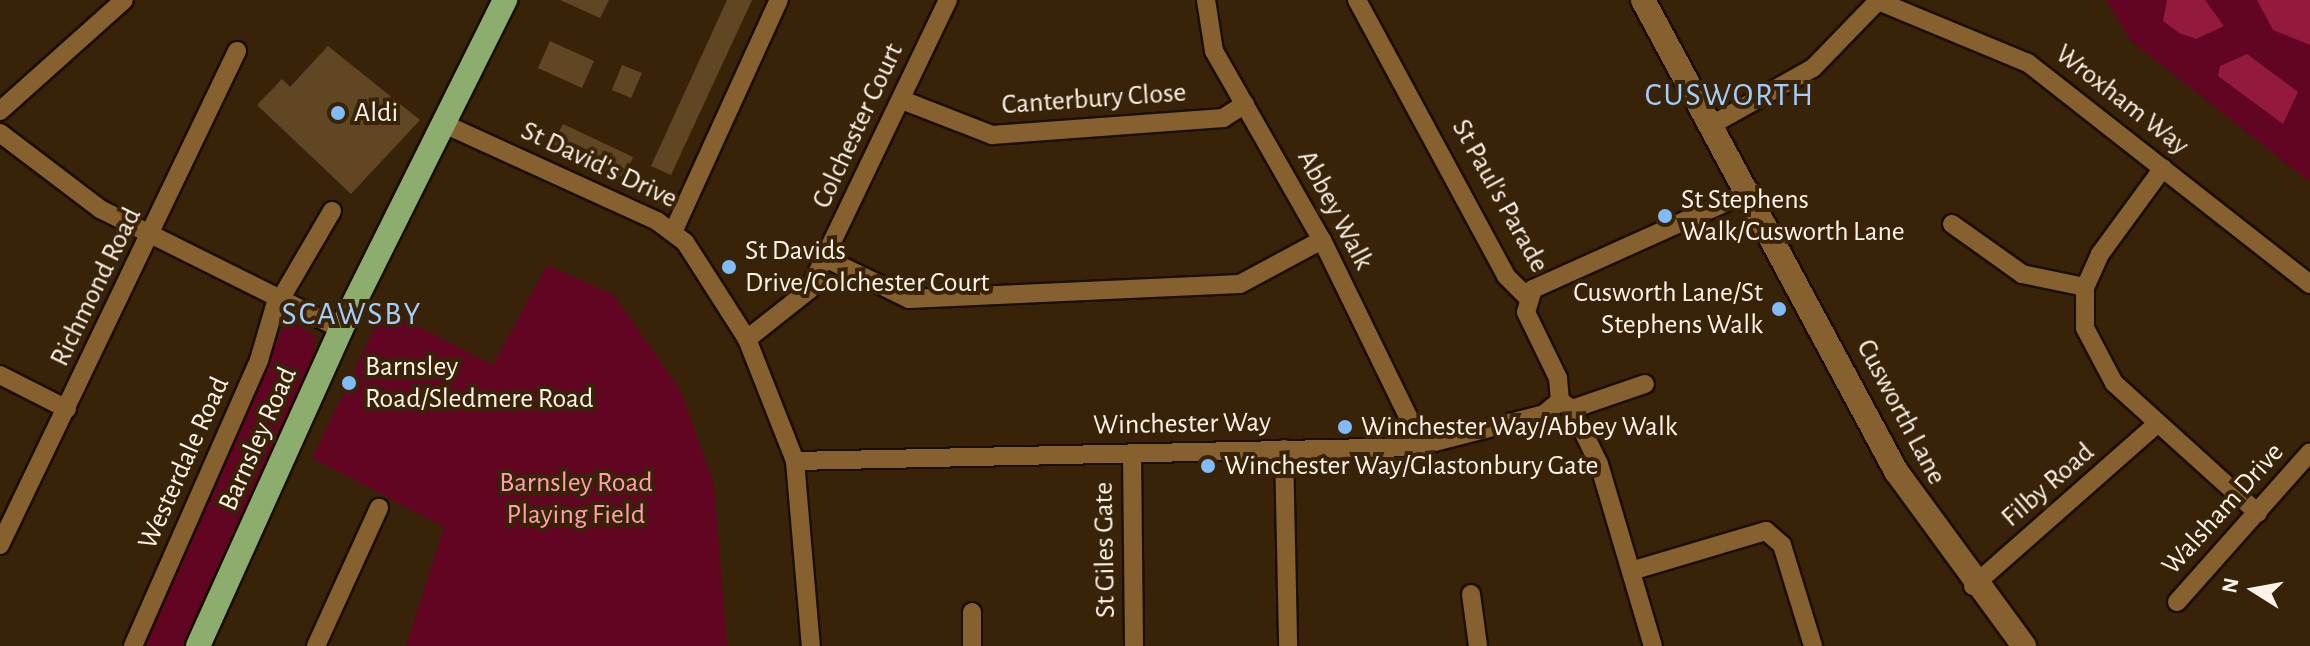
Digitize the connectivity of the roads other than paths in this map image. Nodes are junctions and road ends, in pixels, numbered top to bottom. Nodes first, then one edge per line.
1 (124, 0) edge
2 (505, 0) edge
3 (779, 0) edge
4 (948, 0) edge
5 (1206, 0) edge
6 (1357, 0) edge
7 (1643, 0) edge
8 (1878, 1) edge
9 (237, 51) dead end
10 (902, 100) junction
11 (1245, 104) junction
12 (0, 111) edge
13 (442, 123) junction
14 (1715, 123) junction
15 (0, 133) edge
16 (2163, 168) junction
17 (1751, 191) junction
18 (332, 211) dead end
19 (1949, 222) dead end
20 (674, 230) junction
21 (153, 236) junction
22 (1322, 240) junction
23 (827, 259) junction
24 (2310, 284) edge
25 (2085, 287) junction
26 (1527, 297) junction
27 (278, 300) junction
28 (341, 329) junction
29 (747, 339) junction
30 (0, 375) edge
31 (1645, 384) dead end
32 (1566, 405) junction
33 (67, 409) junction
34 (2157, 424) junction
35 (1415, 447) junction
36 (1284, 449) junction
37 (2310, 452) edge
38 (1132, 453) junction
39 (795, 461) junction
40 (379, 508) dead end
41 (2258, 513) junction
42 (0, 545) edge
43 (1631, 571) junction
44 (1973, 586) junction
45 (1470, 590) dead end
46 (2177, 602) dead end
47 (971, 607) dead end
48 (133, 646) edge
49 (198, 646) edge
50 (316, 646) edge
51 (811, 646) edge
52 (972, 646) edge
53 (1134, 646) edge
54 (1288, 646) edge
55 (1478, 646) edge
56 (1653, 646) edge
57 (1813, 646) edge
58 (2024, 646) edge

1 - 12 street
2 - 13 highway, Barnsley Road
3 - 20 street
4 - 10 street, Colchester Court
5 - 11 street, Abbey Walk
6 - 26 street, St Paul's Parade
7 - 14 street
8 - 14 street
8 - 16 street, Wroxham Way
9 - 21 street, Richmond Road
10 - 11 street, Canterbury Close
10 - 23 street, Colchester Court
11 - 22 street, Abbey Walk
13 - 20 street, St David's Drive
13 - 28 highway, Barnsley Road
14 - 17 street, Cusworth Lane
15 - 21 street
16 - 24 street, Wroxham Way
16 - 25 street
17 - 26 street
17 - 44 street, Cusworth Lane
18 - 27 street, Westerdale Road
19 - 25 street
20 - 29 street, St David's Drive
21 - 27 street
21 - 33 street, Richmond Road
22 - 23 street
22 - 35 street, Abbey Walk
23 - 29 street, Colchester Court
25 - 34 street
26 - 32 street, St Paul's Parade
27 - 28 street
27 - 48 street, Westerdale Road
28 - 49 highway, Barnsley Road
29 - 39 street, St David's Drive
30 - 33 street
31 - 32 street, Winchester Way
32 - 35 street, Winchester Way
32 - 43 street, St Paul's Parade
33 - 42 street, Richmond Road
34 - 41 street
34 - 44 street, Filby Road
35 - 36 street, Winchester Way
36 - 38 street, Winchester Way
36 - 54 street
37 - 41 street, Walsham Drive
38 - 39 street, Winchester Way
38 - 53 street, St Giles Gate
39 - 51 street, St David's Drive
40 - 50 street
41 - 46 street, Walsham Drive
43 - 56 street, St Paul's Parade
43 - 57 street
44 - 58 street, Cusworth Lane
45 - 55 street
47 - 52 street

